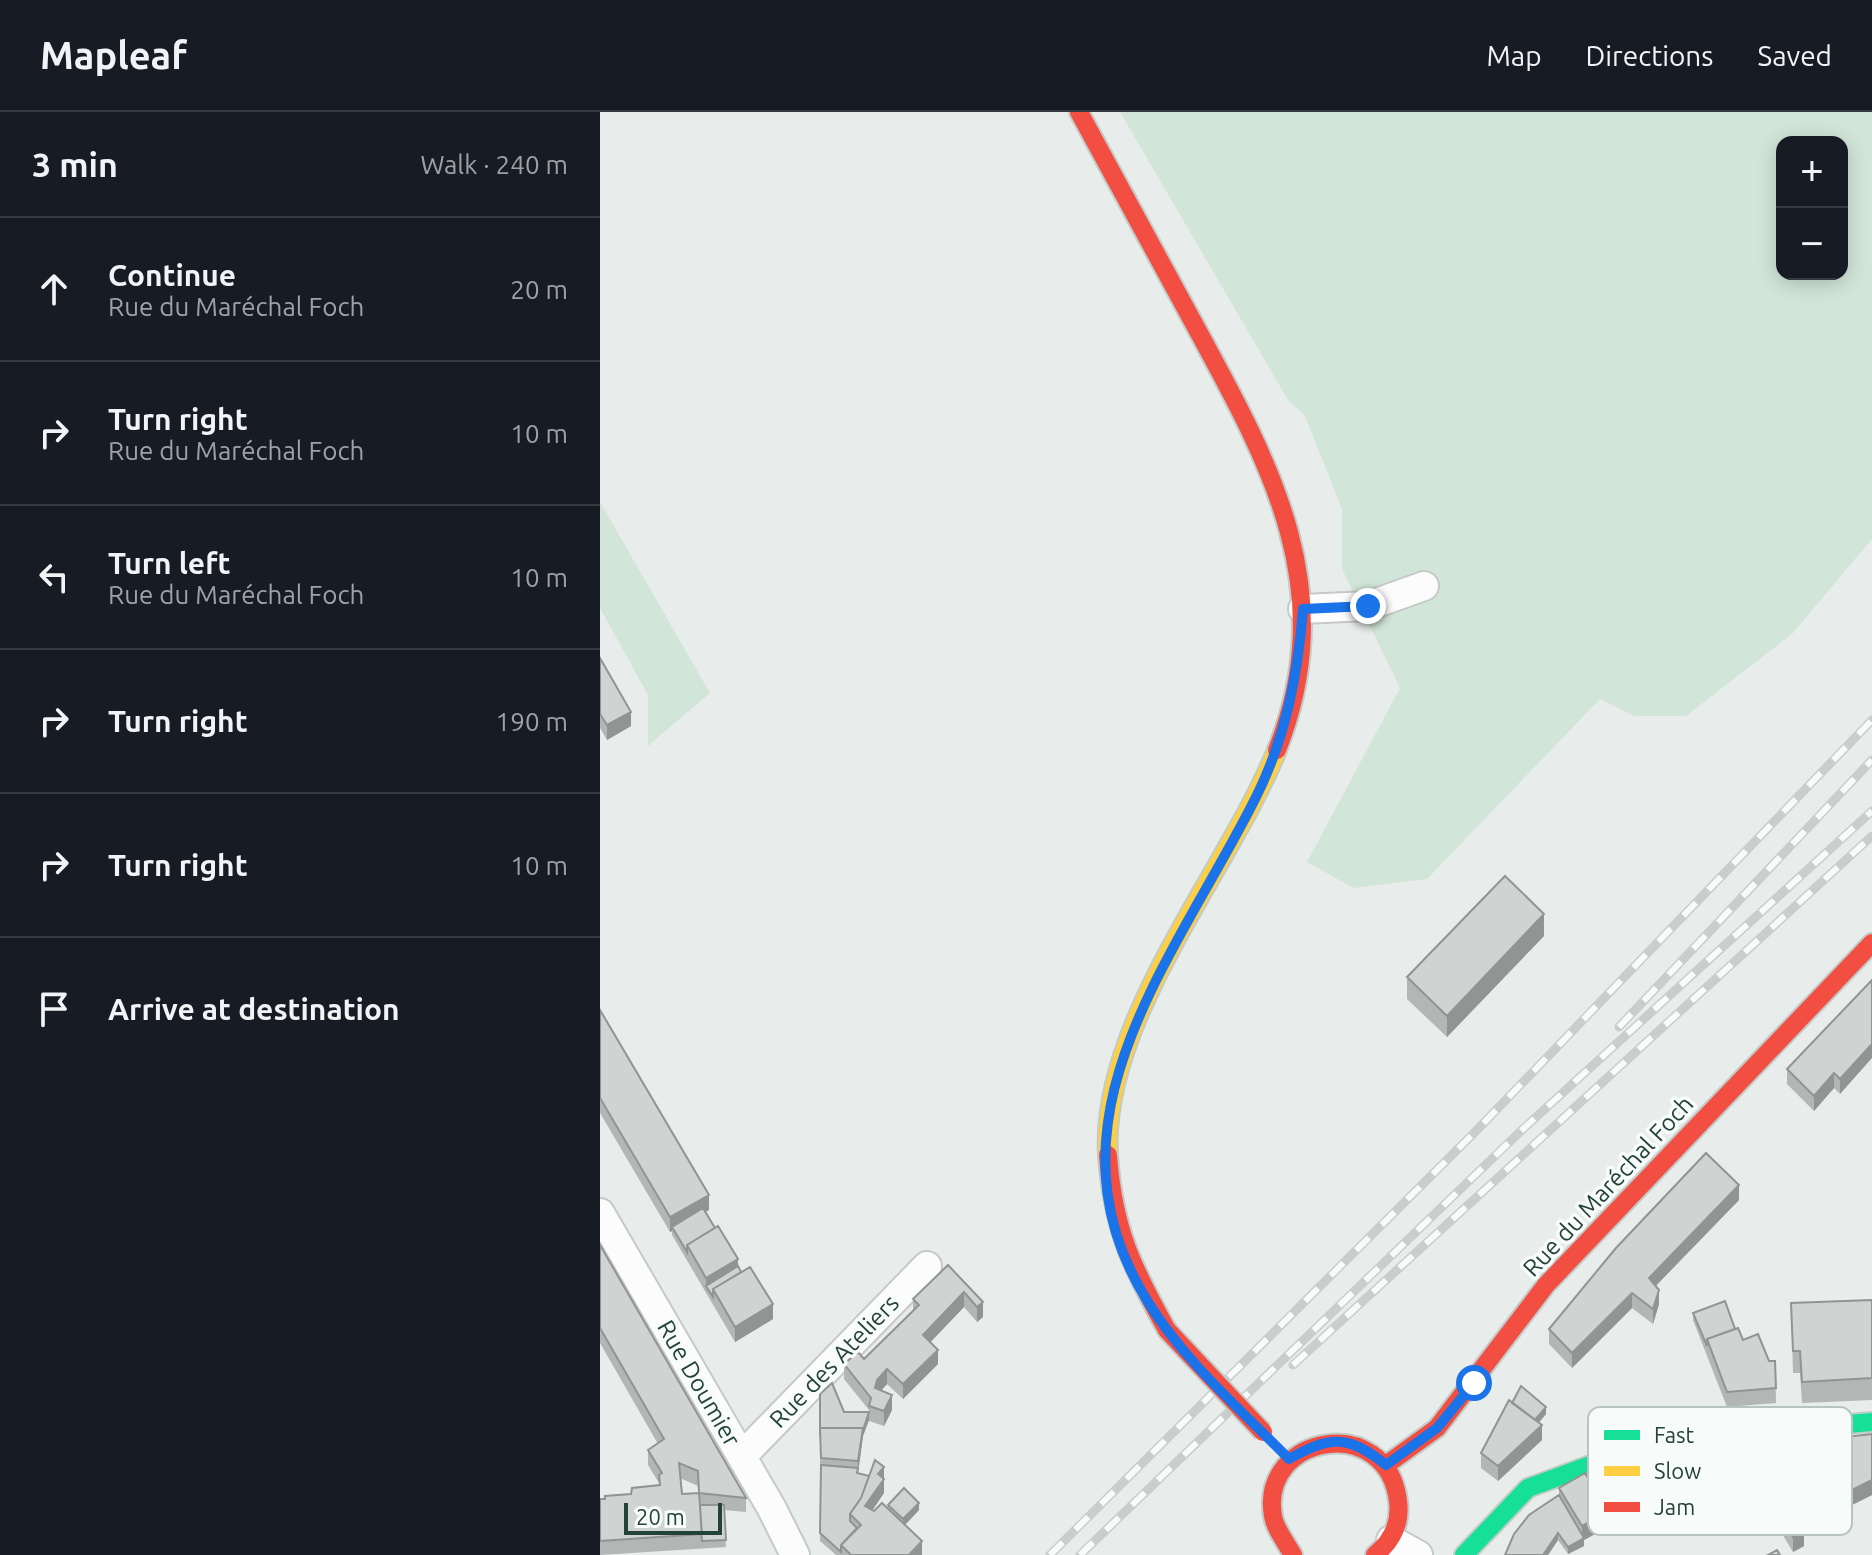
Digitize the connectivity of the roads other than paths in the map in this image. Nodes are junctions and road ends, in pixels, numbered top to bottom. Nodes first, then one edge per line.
1 (1079, 112) edge
2 (1424, 586) dead end
3 (1303, 609) junction
4 (1872, 943) edge
5 (600, 1213) edge
6 (927, 1266) dead end
7 (1872, 1422) edge
8 (1852, 1424) edge
9 (742, 1456) junction
10 (1289, 1459) junction
11 (1386, 1465) junction
12 (1588, 1466) edge
13 (1383, 1548) edge
14 (795, 1555) edge
15 (1293, 1555) edge
16 (1418, 1555) edge
17 (1464, 1555) edge

1 - 3 street
2 - 3 street
3 - 10 street, bridge
4 - 11 street, Rue du Maréchal Foch
5 - 9 street, Rue Doumier
6 - 9 street, Rue des Ateliers
7 - 8 street
9 - 14 street, Rue Doumier
10 - 11 street
10 - 15 street
11 - 13 street
12 - 17 street
13 - 16 street

